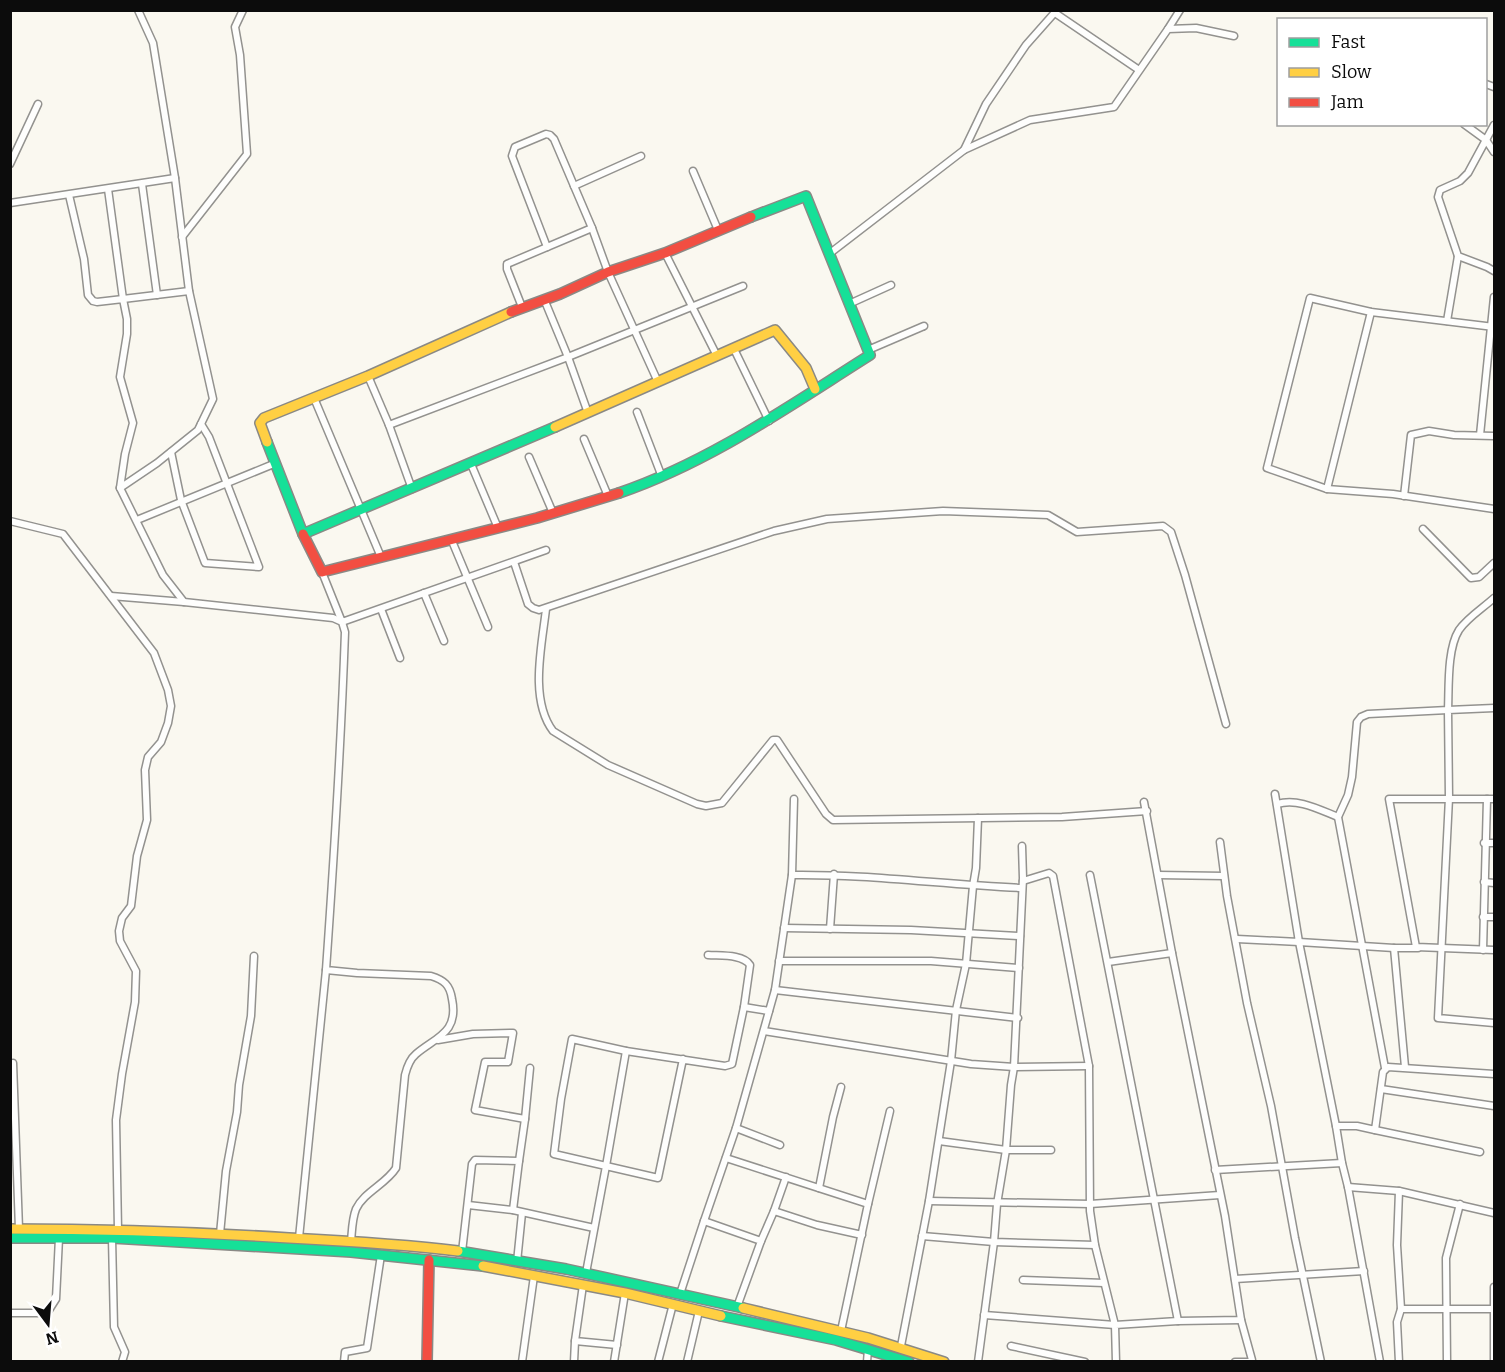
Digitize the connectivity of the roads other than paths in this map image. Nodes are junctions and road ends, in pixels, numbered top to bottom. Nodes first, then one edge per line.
1 (138, 10) edge
2 (243, 10) edge
3 (1180, 10) edge
4 (1056, 12) edge
5 (1168, 29) junction
6 (1234, 36) dead end
7 (1140, 70) junction
8 (38, 104) dead end
9 (1494, 125) edge
10 (1467, 126) edge
11 (1486, 140) junction
12 (964, 150) junction
13 (1494, 152) edge
14 (641, 156) dead end
15 (10, 164) edge
16 (693, 171) dead end
17 (176, 178) junction
18 (142, 184) junction
19 (574, 186) junction
20 (108, 189) junction
21 (69, 195) junction
22 (10, 203) edge
23 (592, 228) junction
24 (718, 230) junction
25 (182, 237) junction
26 (547, 247) junction
27 (665, 253) junction
28 (829, 254) junction
29 (1458, 256) junction
30 (1494, 271) edge
31 (608, 272) junction
32 (891, 285) dead end
33 (743, 286) dead end
34 (189, 291) junction
35 (157, 295) junction
36 (1494, 297) edge
37 (123, 299) junction
38 (544, 299) junction
39 (849, 304) junction
40 (692, 306) junction
41 (522, 307) junction
42 (1371, 312) junction
43 (1447, 321) junction
44 (924, 326) dead end
45 (1492, 326) edge
46 (633, 330) junction
47 (734, 349) junction
48 (868, 350) junction
49 (717, 356) junction
50 (568, 357) junction
51 (368, 376) junction
52 (658, 382) junction
53 (815, 389) junction
54 (314, 398) junction
55 (637, 412) dead end
56 (588, 413) junction
57 (769, 421) junction
58 (201, 424) junction
59 (389, 425) junction
60 (1480, 435) junction
61 (1494, 436) edge
62 (584, 439) dead end
63 (171, 452) junction
64 (529, 457) dead end
65 (276, 463) junction
66 (471, 464) junction
67 (662, 477) junction
68 (226, 483) junction
69 (120, 488) junction
70 (412, 489) junction
71 (1327, 489) junction
72 (608, 496) junction
73 (1404, 496) junction
74 (181, 500) junction
75 (361, 509) junction
76 (1494, 509) edge
77 (553, 513) junction
78 (137, 520) junction
79 (10, 521) edge
80 (498, 528) junction
81 (1423, 529) dead end
82 (303, 534) junction
83 (452, 541) junction
84 (546, 550) dead end
85 (381, 557) junction
86 (514, 562) junction
87 (1494, 563) edge
88 (322, 572) junction
89 (467, 578) junction
90 (424, 593) junction
91 (111, 596) junction
92 (1494, 598) edge
93 (184, 602) junction
94 (381, 609) junction
95 (546, 609) junction
96 (342, 622) junction
97 (488, 627) dead end
98 (444, 641) dead end
99 (400, 658) dead end
100 (1494, 708) edge
101 (1448, 710) junction
102 (1226, 724) dead end
103 (1275, 794) dead end
104 (1449, 798) junction
105 (1491, 799) edge
106 (794, 800) dead end
107 (1144, 802) dead end
108 (1277, 804) junction
109 (1147, 811) junction
110 (1338, 817) junction
111 (978, 818) junction
112 (1220, 842) dead end
113 (1484, 843) junction
114 (1494, 843) edge
115 (1022, 846) dead end
116 (834, 874) junction
117 (792, 875) junction
118 (1090, 875) dead end
119 (1158, 875) junction
120 (1224, 876) junction
121 (1484, 882) junction
122 (1494, 883) edge
123 (1023, 885) junction
124 (973, 886) junction
125 (1483, 917) junction
126 (1494, 917) edge
127 (784, 928) junction
128 (830, 929) junction
129 (969, 934) junction
130 (1020, 936) junction
131 (1237, 939) junction
132 (1299, 942) junction
133 (1362, 946) junction
134 (1394, 948) junction
135 (1440, 948) junction
136 (1483, 950) junction
137 (1494, 950) edge
138 (1172, 953) junction
139 (708, 955) dead end
140 (254, 956) dead end
141 (779, 962) junction
142 (1108, 962) junction
143 (966, 964) junction
144 (1019, 968) junction
145 (326, 970) junction
146 (775, 990) junction
147 (744, 1007) junction
148 (956, 1010) junction
149 (769, 1011) junction
150 (1018, 1018) junction
151 (1494, 1023) edge
152 (765, 1030) junction
153 (437, 1040) junction
154 (626, 1051) junction
155 (683, 1059) junction
156 (951, 1060) junction
157 (14, 1063) dead end
158 (1089, 1066) junction
159 (1014, 1067) junction
160 (1405, 1067) junction
161 (530, 1068) dead end
162 (1384, 1068) junction
163 (1494, 1074) edge
164 (841, 1087) dead end
165 (1381, 1089) junction
166 (13, 1096) edge
167 (1494, 1106) edge
168 (890, 1111) dead end
169 (525, 1119) junction
170 (1336, 1126) junction
171 (736, 1128) junction
172 (1375, 1130) junction
173 (939, 1141) junction
174 (780, 1145) dead end
175 (1006, 1150) junction
176 (1051, 1150) dead end
177 (1480, 1152) dead end
178 (726, 1158) junction
179 (519, 1161) junction
180 (1342, 1163) junction
181 (606, 1166) junction
182 (1282, 1167) junction
183 (1215, 1170) junction
184 (786, 1177) junction
185 (1348, 1187) junction
186 (819, 1188) junction
187 (1399, 1191) junction
188 (1220, 1195) junction
189 (1153, 1199) junction
190 (929, 1202) junction
191 (868, 1204) junction
192 (997, 1204) junction
193 (1090, 1204) junction
194 (1460, 1204) junction
195 (468, 1205) junction
196 (513, 1210) junction
197 (774, 1210) junction
198 (522, 1213) junction
199 (1494, 1213) edge
200 (704, 1221) junction
201 (594, 1228) junction
202 (15, 1229) edge
203 (115, 1234) junction
204 (220, 1234) junction
205 (862, 1235) junction
206 (922, 1236) junction
207 (10, 1238) edge
208 (59, 1238) junction
209 (299, 1238) junction
210 (761, 1241) junction
211 (351, 1242) junction
212 (994, 1242) junction
213 (1095, 1245) junction
214 (462, 1252) junction
215 (381, 1255) junction
216 (429, 1260) junction
217 (517, 1262) junction
218 (1364, 1271) junction
219 (586, 1273) junction
220 (1303, 1275) junction
221 (534, 1276) junction
222 (1234, 1279) junction
223 (1023, 1280) dead end
224 (1104, 1283) junction
225 (583, 1285) junction
226 (1494, 1287) edge
227 (625, 1293) junction
228 (680, 1294) junction
229 (673, 1304) junction
230 (736, 1307) junction
231 (1401, 1309) junction
232 (1494, 1309) edge
233 (1446, 1310) junction
234 (699, 1311) junction
235 (10, 1313) edge
236 (984, 1315) junction
237 (1241, 1320) junction
238 (1178, 1321) junction
239 (1114, 1325) junction
240 (841, 1332) junction
241 (575, 1341) junction
242 (617, 1345) junction
243 (901, 1346) junction
244 (1011, 1346) dead end
245 (868, 1348) junction
246 (896, 1359) edge
247 (1252, 1361) edge
248 (122, 1362) edge
249 (344, 1362) edge
250 (427, 1362) edge
251 (522, 1362) edge
252 (574, 1362) edge
253 (614, 1362) edge
254 (658, 1362) edge
255 (687, 1362) edge
256 (867, 1362) edge
257 (909, 1362) edge
258 (944, 1362) edge
259 (978, 1362) edge
260 (1085, 1362) edge
261 (1116, 1362) edge
262 (1235, 1362) edge
263 (1321, 1362) edge
264 (1380, 1362) edge
265 (1399, 1362) edge
266 (1448, 1362) edge
267 (1494, 1362) edge

1 - 17 street
2 - 25 street
3 - 5 street
4 - 7 street
4 - 12 street
5 - 6 street
5 - 7 street
7 - 12 street
8 - 15 street
9 - 11 street
10 - 11 street
11 - 13 street
11 - 29 street
12 - 28 street
14 - 19 street
16 - 24 street
17 - 18 street
17 - 25 street
18 - 20 street
18 - 35 street
19 - 23 street
19 - 26 street
20 - 21 street
20 - 37 street
21 - 22 street
21 - 37 street
23 - 26 street
23 - 31 street
24 - 27 street
24 - 28 street
25 - 34 street
26 - 41 street
27 - 31 street
27 - 40 street
28 - 39 street
29 - 30 street
29 - 43 street
31 - 38 street
31 - 46 street
32 - 39 street
33 - 40 street
34 - 35 street
34 - 58 street
35 - 37 street
36 - 45 street
37 - 69 street
38 - 41 street
38 - 50 street
39 - 48 street
40 - 46 street
40 - 49 street
41 - 51 street
42 - 43 street
42 - 71 street
42 - 71 street
43 - 45 street
44 - 48 street
45 - 60 street
46 - 50 street
46 - 52 street
47 - 49 street
47 - 53 street
47 - 57 street
48 - 53 street
49 - 52 street
50 - 56 street
50 - 59 street
51 - 54 street
51 - 59 street
52 - 56 street
53 - 57 street
54 - 65 street
54 - 75 street
55 - 67 street
56 - 66 street
57 - 67 street
58 - 63 street
58 - 68 street
59 - 70 street
60 - 61 street
60 - 73 street
62 - 72 street
63 - 69 street
63 - 74 street
64 - 77 street
65 - 68 street
65 - 82 street
66 - 70 street
66 - 80 street
67 - 72 street
68 - 74 street
68 - 74 street
69 - 78 street
70 - 75 street
71 - 73 street
72 - 77 street
73 - 76 street
74 - 78 street
75 - 82 street
75 - 85 street
77 - 80 street
78 - 93 street
79 - 91 street
80 - 83 street
81 - 87 street
82 - 88 street
83 - 85 street
83 - 89 street
84 - 86 street
85 - 88 street
86 - 89 street
86 - 95 street
88 - 96 street
89 - 90 street
89 - 97 street
90 - 94 street
90 - 98 street
91 - 93 street
91 - 203 street
92 - 101 street
93 - 96 street
94 - 96 street
94 - 99 street
95 - 102 street
95 - 111 street
96 - 145 street
100 - 101 street
101 - 104 street
101 - 110 street
103 - 108 street
104 - 105 street
104 - 135 street
104 - 135 street
105 - 113 street
106 - 117 street
107 - 109 street
108 - 110 street
108 - 132 street
109 - 111 street
109 - 119 street
110 - 133 street
111 - 124 street
112 - 120 street
113 - 114 street
113 - 121 street
115 - 123 street
116 - 117 street
116 - 124 street
116 - 128 street
117 - 127 street
118 - 142 street
119 - 120 street
119 - 138 street
120 - 131 street
121 - 122 street
121 - 125 street
123 - 124 street
123 - 130 street
123 - 158 street
124 - 129 street
125 - 126 street
125 - 136 street
127 - 128 street
127 - 141 street
128 - 129 street
129 - 130 street
129 - 143 street
130 - 144 street
131 - 132 street
131 - 182 street
132 - 133 street
132 - 170 street
133 - 134 street
133 - 162 street
134 - 135 street
134 - 160 street
135 - 136 street
135 - 151 street
136 - 137 street
138 - 142 street
138 - 183 street
139 - 147 street
140 - 204 street
141 - 143 street
141 - 146 street
142 - 189 street
143 - 144 street
143 - 148 street
144 - 150 street
145 - 153 street
145 - 209 street
146 - 148 street
146 - 149 street
147 - 149 street
147 - 155 street
148 - 150 street
148 - 156 street
149 - 152 street
150 - 159 street
152 - 156 street
152 - 171 street
153 - 169 street
153 - 211 street
154 - 155 street
154 - 181 street
154 - 181 street
155 - 181 street
156 - 159 street
156 - 173 street
157 - 166 street
158 - 159 street
158 - 193 street
159 - 175 street
160 - 162 street
160 - 163 street
161 - 169 street
162 - 165 street
164 - 186 street
165 - 167 street
165 - 172 street
166 - 202 street
168 - 191 street
169 - 179 street
170 - 172 street
170 - 180 street
171 - 174 street
171 - 178 street
172 - 177 street
173 - 175 street
173 - 190 street
175 - 176 street
175 - 192 street
178 - 184 street
178 - 200 street
179 - 195 street
179 - 196 street
180 - 182 street
180 - 185 street
181 - 201 street
182 - 183 street
182 - 220 street
183 - 188 street
184 - 186 street
184 - 197 street
185 - 187 street
185 - 218 street
186 - 191 street
187 - 194 street
187 - 231 street
188 - 189 street
188 - 222 street
189 - 193 street
189 - 238 street
190 - 192 street
190 - 206 street
191 - 205 street
192 - 193 street
192 - 212 street
193 - 213 street
194 - 199 street
194 - 233 street
195 - 196 street
195 - 214 street
196 - 198 street
197 - 205 street
197 - 210 street
198 - 201 street
198 - 217 street
200 - 210 street
200 - 228 street
201 - 219 street
202 - 203 street
203 - 204 street
203 - 208 street
203 - 215 street
203 - 248 street
204 - 209 street
205 - 240 street
206 - 212 street
206 - 243 street
207 - 208 street
208 - 235 street
209 - 211 street
210 - 230 street
211 - 214 street
212 - 213 street
212 - 236 street
213 - 224 street
214 - 217 street
215 - 216 street
215 - 249 street
216 - 221 street
216 - 250 street
217 - 219 street
218 - 220 street
218 - 264 street
219 - 228 street
220 - 222 street
220 - 263 street
221 - 225 street
221 - 251 street
222 - 237 street
223 - 224 street
224 - 239 street
225 - 227 street
225 - 241 street
226 - 232 street
227 - 229 street
227 - 242 street
228 - 230 street
229 - 234 street
229 - 254 street
230 - 240 street
231 - 233 street
231 - 265 street
232 - 233 street
232 - 267 street
233 - 266 street
234 - 245 street
234 - 255 street
236 - 239 street
236 - 259 street
237 - 238 street
237 - 247 street
238 - 239 street
239 - 261 street
240 - 243 street
241 - 242 street
241 - 252 street
242 - 253 street
243 - 258 street
244 - 260 street
245 - 246 street
245 - 256 street
246 - 257 street
247 - 262 street

